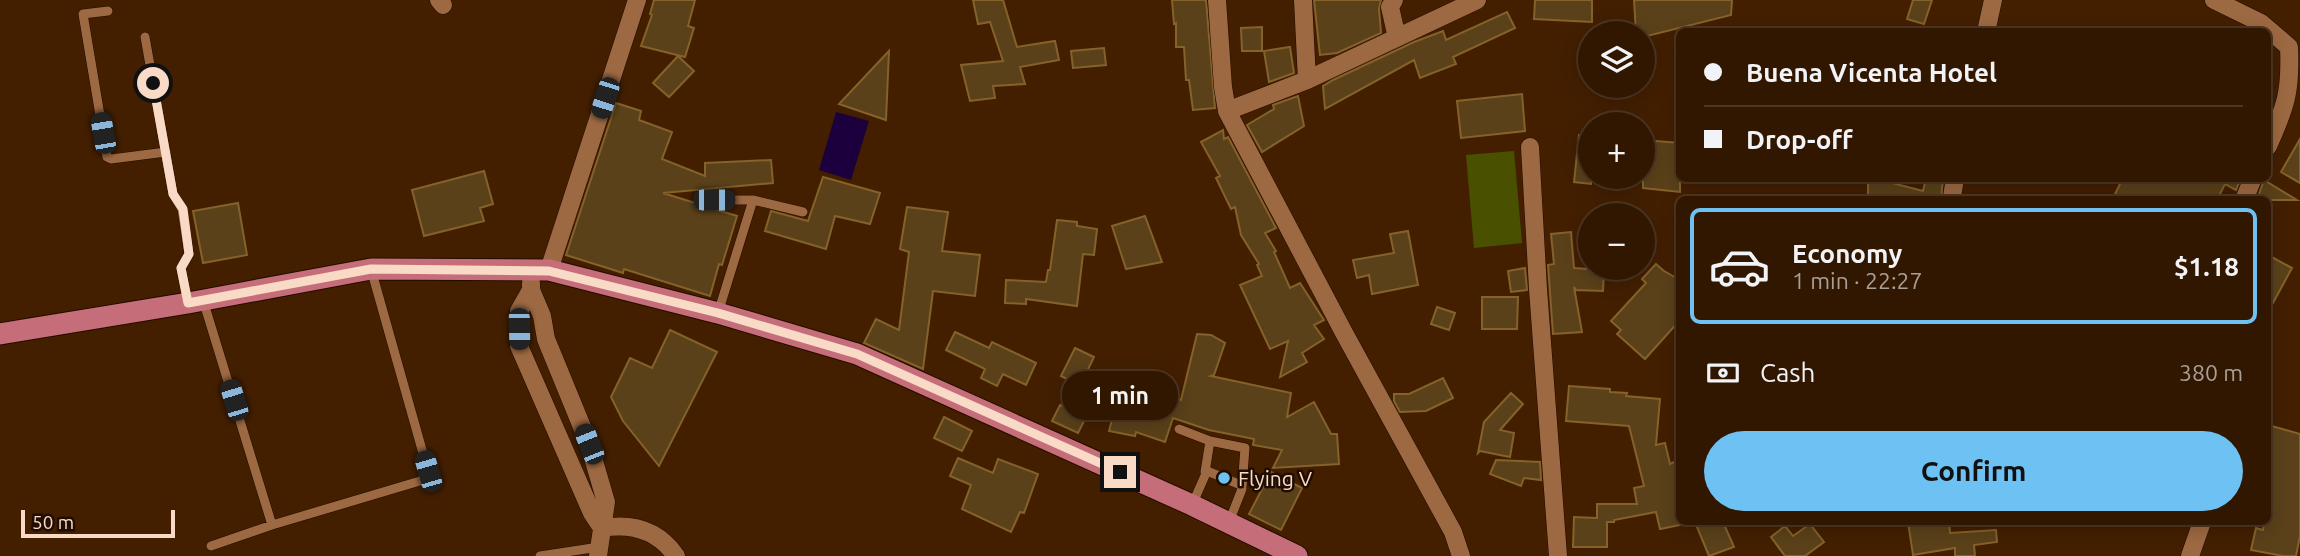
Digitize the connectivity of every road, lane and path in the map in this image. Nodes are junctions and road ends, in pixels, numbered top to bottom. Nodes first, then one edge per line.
1 (637, 0) edge
2 (1217, 0) edge
3 (1303, 0) edge
4 (1394, 0) edge
5 (1476, 0) edge
6 (1993, 0) edge
7 (2214, 0) edge
8 (108, 11) dead end
9 (1987, 28) edge
10 (2267, 28) edge
11 (2271, 32) edge
12 (145, 37) dead end
13 (1397, 38) junction
14 (1307, 80) junction
15 (1227, 111) junction
16 (2271, 140) edge
17 (1530, 146) dead end
18 (166, 152) junction
19 (714, 200) dead end
20 (753, 200) junction
21 (803, 212) dead end
22 (371, 269) junction
23 (537, 277) junction
24 (196, 302) junction
25 (718, 313) junction
26 (0, 334) edge
27 (1179, 429) dead end
28 (1210, 441) junction
29 (1205, 472) junction
30 (1242, 487) junction
31 (1192, 505) junction
32 (1229, 522) junction
33 (272, 525) junction
34 (2201, 525) edge
35 (602, 528) junction
36 (211, 546) dead end
37 (598, 552) edge
38 (540, 556) edge
39 (676, 556) edge
40 (1297, 556) edge
41 (1461, 556) edge
42 (1558, 556) edge
43 (2190, 556) edge

1 - 23 street
2 - 15 street
3 - 14 street
4 - 13 street
5 - 13 street
6 - 9 street
7 - 10 street
8 - 18 lane
11 - 16 street
12 - 18 lane
13 - 14 street
14 - 15 street
15 - 41 street
17 - 42 street
18 - 24 lane
19 - 20 lane
20 - 21 lane
20 - 25 lane
22 - 23 main road
22 - 24 main road
22 - 33 lane
23 - 25 main road
23 - 35 street
23 - 35 street
24 - 26 main road
24 - 33 lane
25 - 31 main road
27 - 28 lane
28 - 29 lane
28 - 30 lane
29 - 30 lane
29 - 31 lane
30 - 32 lane
31 - 32 main road
32 - 40 main road
33 - 36 lane
34 - 43 street
35 - 37 street
35 - 39 street
37 - 38 lane

